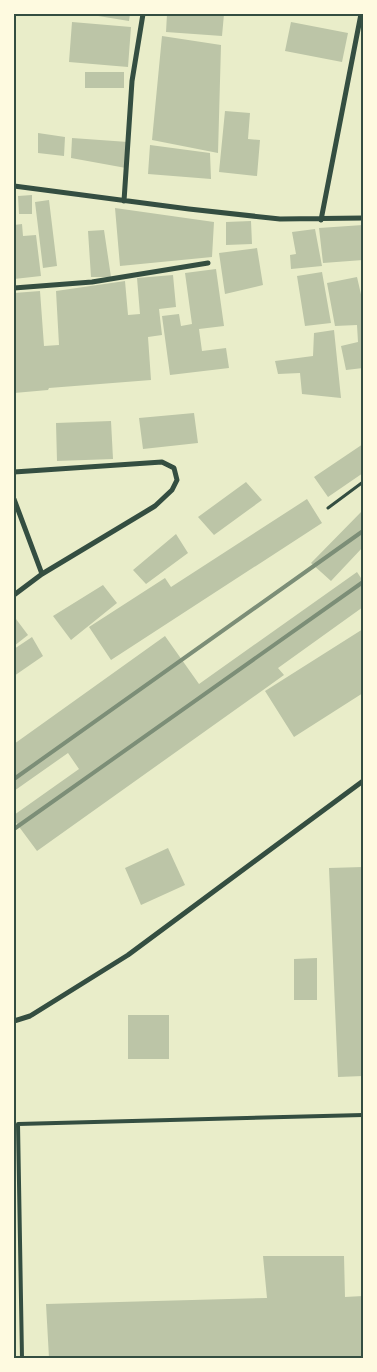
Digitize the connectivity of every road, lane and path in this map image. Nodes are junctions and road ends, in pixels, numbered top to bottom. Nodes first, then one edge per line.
1 (143, 14) edge
2 (361, 14) edge
3 (14, 186) edge
4 (124, 201) junction
5 (363, 218) edge
6 (321, 220) junction
7 (208, 263) dead end
8 (14, 288) edge
9 (14, 472) edge
10 (363, 482) edge
11 (14, 499) edge
12 (328, 508) dead end
13 (42, 574) junction
14 (14, 595) edge
15 (363, 781) edge
16 (14, 1021) edge
17 (363, 1114) edge
18 (22, 1358) edge

1 - 4 street
2 - 6 street
3 - 4 street
4 - 6 street
5 - 6 street
7 - 8 street
9 - 13 street
10 - 12 path
11 - 13 street
13 - 14 street
15 - 16 street
17 - 18 lane

